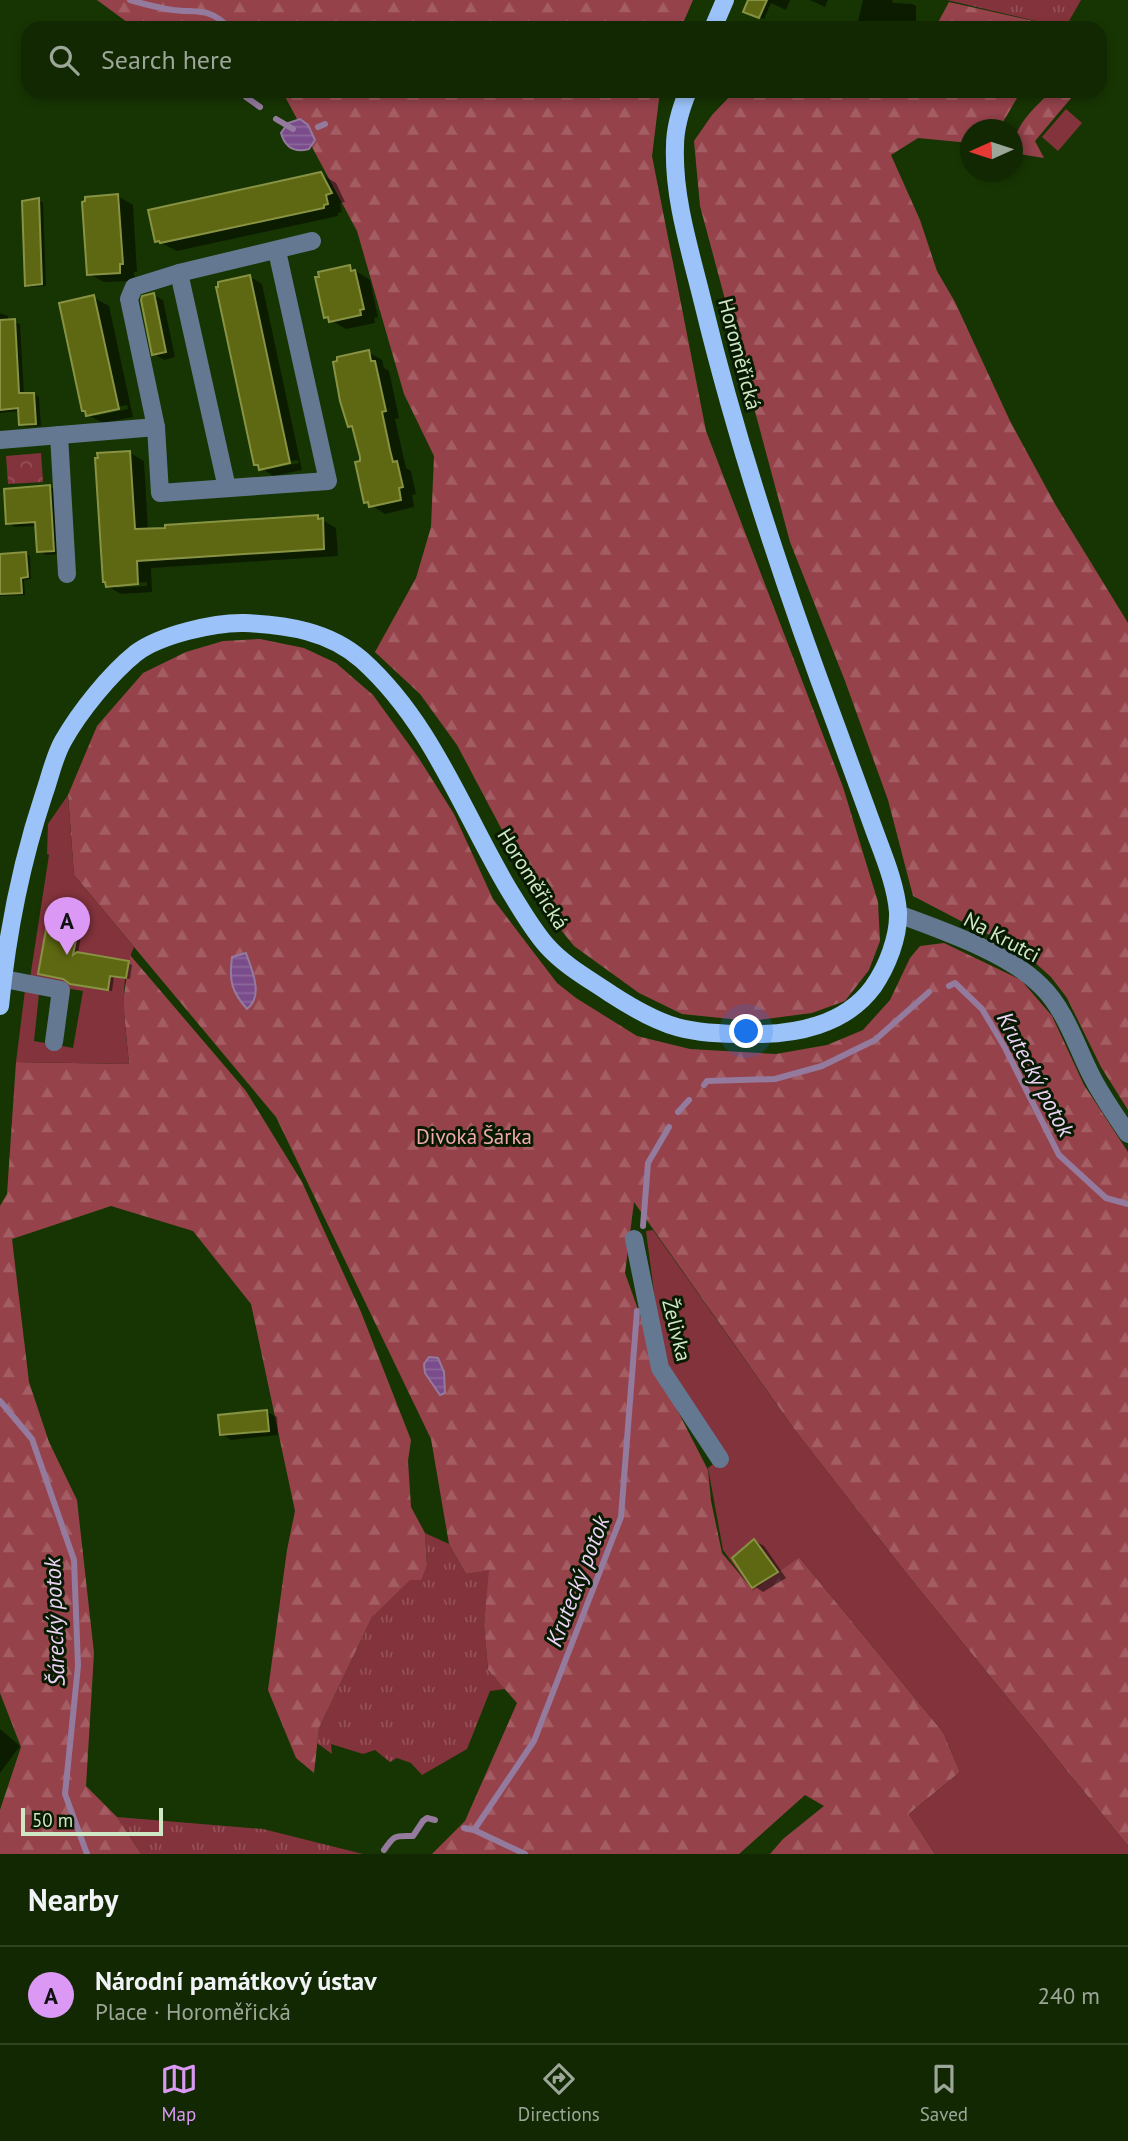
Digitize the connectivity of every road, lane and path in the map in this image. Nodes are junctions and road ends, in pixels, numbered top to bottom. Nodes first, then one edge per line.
1 (725, 0) edge
2 (716, 21) edge
3 (685, 98) edge
4 (312, 241) dead end
5 (276, 251) junction
6 (179, 273) junction
7 (156, 427) junction
8 (59, 435) junction
9 (0, 440) edge
10 (227, 488) junction
11 (68, 574) dead end
12 (898, 914) junction
13 (1, 993) edge
14 (54, 1042) dead end
15 (1128, 1134) edge
16 (634, 1239) dead end
17 (720, 1459) dead end

1 - 2 main road
3 - 12 main road, Horoměřická
4 - 5 street
5 - 6 street
5 - 10 street
6 - 7 street
6 - 10 street
7 - 8 street
7 - 10 street
8 - 9 street
8 - 11 street
12 - 13 main road, Horoměřická
12 - 15 street, Na Krutci
13 - 14 street
16 - 17 street, Želivka

